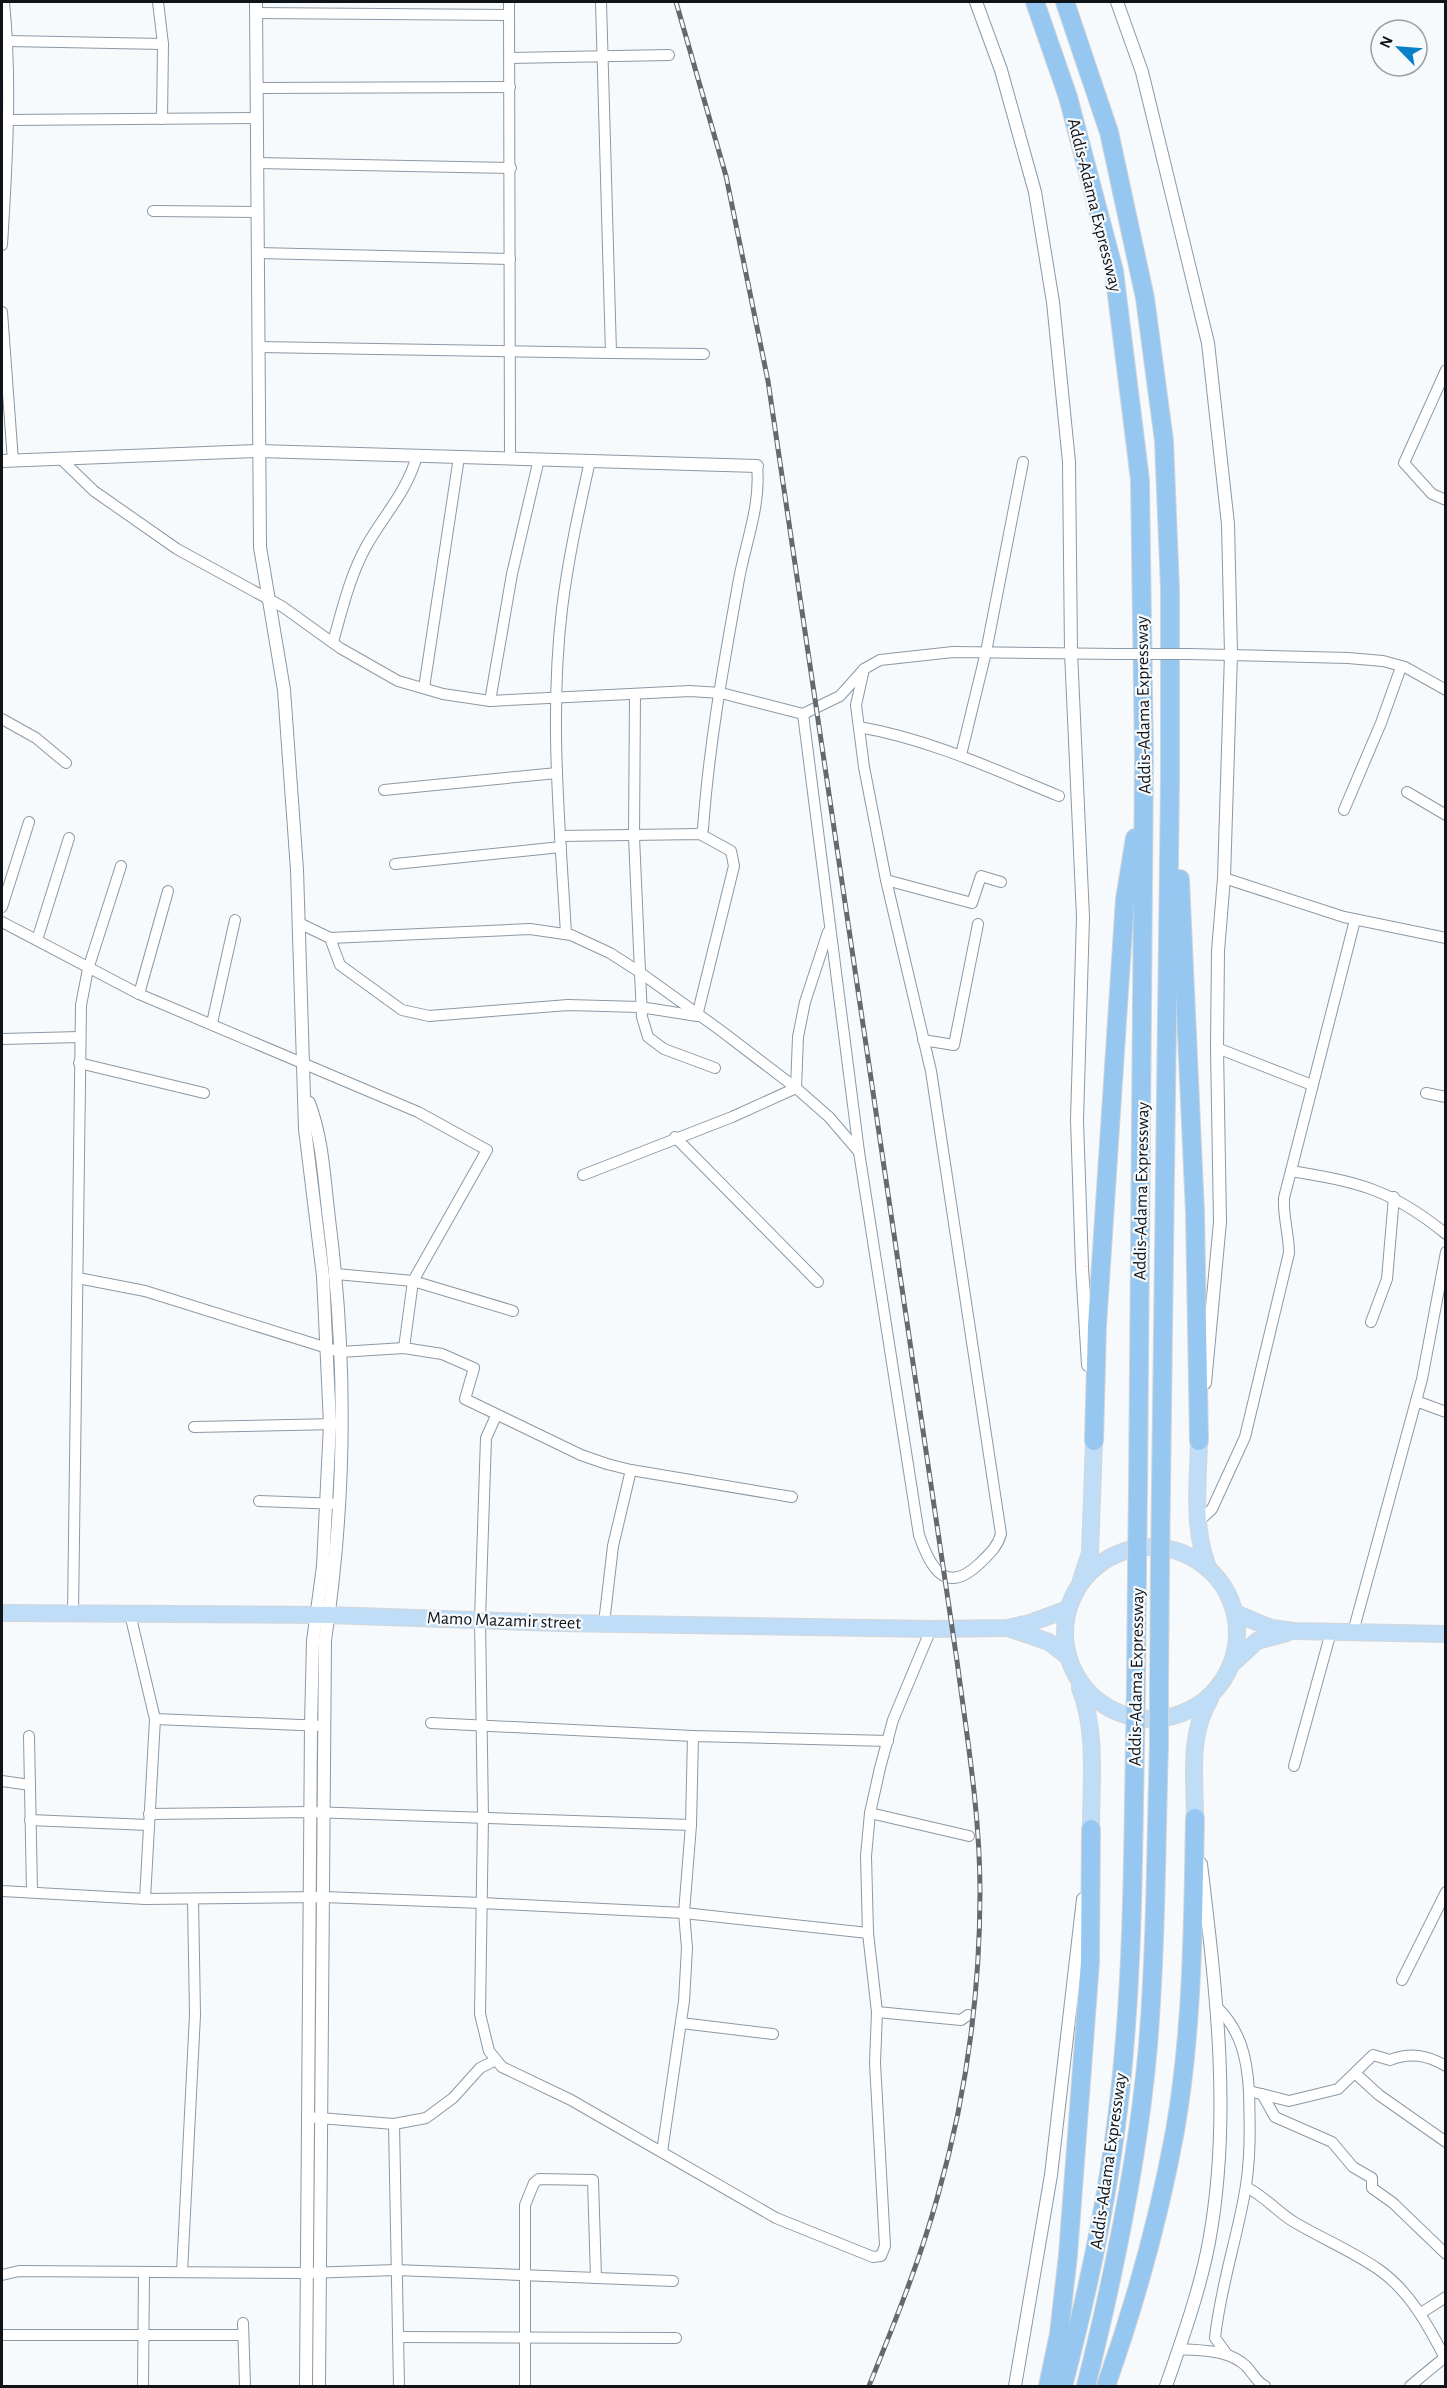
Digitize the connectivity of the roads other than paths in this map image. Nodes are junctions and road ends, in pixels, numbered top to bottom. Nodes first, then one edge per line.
1 (4, 2) edge
2 (158, 2) edge
3 (509, 2) edge
4 (601, 2) edge
5 (976, 2) edge
6 (1035, 2) edge
7 (1065, 2) edge
8 (1117, 2) edge
9 (256, 7) edge
10 (509, 15) junction
11 (8, 41) junction
12 (163, 44) junction
13 (669, 55) dead end
14 (602, 57) junction
15 (510, 58) junction
16 (510, 87) junction
17 (257, 88) junction
18 (162, 118) junction
19 (257, 118) junction
20 (7, 120) junction
21 (258, 163) junction
22 (511, 168) junction
23 (153, 210) dead end
24 (258, 212) junction
25 (2, 245) edge
26 (258, 253) junction
27 (510, 259) junction
28 (2, 312) edge
29 (259, 347) junction
30 (509, 353) junction
31 (611, 353) junction
32 (704, 354) dead end
33 (1446, 370) edge
34 (260, 451) junction
35 (417, 456) junction
36 (459, 457) junction
37 (510, 458) junction
38 (62, 459) junction
39 (539, 459) junction
40 (7, 461) edge
41 (590, 461) junction
42 (1023, 462) dead end
43 (757, 466) joint
44 (1446, 500) edge
45 (269, 598) junction
46 (333, 642) junction
47 (986, 652) junction
48 (1071, 652) junction
49 (1232, 654) junction
50 (1401, 667) junction
51 (864, 669) junction
52 (424, 688) junction
53 (1446, 690) edge
54 (721, 693) junction
55 (635, 694) junction
56 (556, 698) junction
57 (490, 701) junction
58 (803, 714) junction
59 (2, 719) edge
60 (859, 727) junction
61 (961, 755) junction
62 (66, 763) dead end
63 (557, 773) junction
64 (1170, 781) junction
65 (1144, 783) junction
66 (384, 790) dead end
67 (1407, 792) dead end
68 (1059, 796) dead end
69 (1344, 810) dead end
70 (1446, 815) edge
71 (29, 822) dead end
72 (700, 834) junction
73 (634, 837) junction
74 (69, 838) dead end
75 (560, 841) junction
76 (395, 864) dead end
77 (122, 866) dead end
78 (1224, 878) junction
79 (885, 880) junction
80 (1001, 882) dead end
81 (168, 891) dead end
82 (2, 907) edge
83 (235, 920) dead end
84 (1355, 920) junction
85 (2, 922) edge
86 (299, 923) junction
87 (978, 924) dead end
88 (830, 926) junction
89 (566, 934) junction
90 (330, 938) junction
91 (1446, 938) edge
92 (36, 940) junction
93 (88, 969) junction
94 (638, 971) junction
95 (139, 994) junction
96 (640, 1007) junction
97 (697, 1016) junction
98 (212, 1023) junction
99 (80, 1037) junction
100 (2, 1039) edge
101 (923, 1040) junction
102 (1217, 1048) junction
103 (80, 1063) junction
104 (305, 1065) junction
105 (715, 1068) dead end
106 (1312, 1084) junction
107 (796, 1088) junction
108 (204, 1093) dead end
109 (1426, 1093) dead end
110 (306, 1096) junction
111 (1446, 1097) edge
112 (675, 1137) junction
113 (859, 1152) junction
114 (1291, 1171) junction
115 (583, 1175) dead end
116 (1394, 1197) junction
117 (1446, 1234) edge
118 (1446, 1252) edge
119 (336, 1274) junction
120 (78, 1278) junction
121 (413, 1281) junction
122 (818, 1282) dead end
123 (513, 1311) dead end
124 (1371, 1322) dead end
125 (326, 1348) junction
126 (404, 1348) junction
127 (340, 1352) junction
128 (1416, 1401) junction
129 (1446, 1412) edge
130 (496, 1416) junction
131 (330, 1424) junction
132 (344, 1424) junction
133 (194, 1427) dead end
134 (1198, 1441) junction
135 (1094, 1442) junction
136 (631, 1470) junction
137 (792, 1497) dead end
138 (259, 1501) dead end
139 (333, 1504) junction
140 (1197, 1523) junction
141 (1209, 1571) junction
142 (1080, 1585) junction
143 (1068, 1609) junction
144 (2, 1613) edge
145 (1235, 1613) junction
146 (74, 1614) junction
147 (130, 1614) junction
148 (323, 1615) junction
149 (480, 1619) junction
150 (604, 1623) junction
151 (1007, 1628) junction
152 (931, 1629) junction
153 (1294, 1631) junction
154 (1331, 1632) junction
155 (1353, 1632) junction
156 (1446, 1634) edge
157 (1067, 1656) junction
158 (1231, 1666) junction
159 (1075, 1676) junction
160 (1213, 1693) junction
161 (155, 1719) junction
162 (431, 1723) dead end
163 (311, 1725) junction
164 (481, 1725) junction
165 (324, 1726) junction
166 (29, 1736) dead end
167 (693, 1736) junction
168 (888, 1742) junction
169 (1294, 1766) dead end
170 (2, 1781) edge
171 (30, 1785) junction
172 (310, 1812) junction
173 (323, 1813) junction
174 (870, 1813) junction
175 (149, 1814) junction
176 (483, 1816) junction
177 (1196, 1818) junction
178 (30, 1820) junction
179 (691, 1825) junction
180 (148, 1826) junction
181 (1091, 1829) junction
182 (969, 1836) dead end
183 (2, 1891) edge
184 (32, 1891) junction
185 (1446, 1892) edge
186 (317, 1897) junction
187 (145, 1899) junction
188 (193, 1899) junction
189 (482, 1903) junction
190 (684, 1913) junction
191 (868, 1933) junction
192 (1402, 1980) dead end
193 (1217, 2007) junction
194 (877, 2012) junction
195 (968, 2015) dead end
196 (681, 2023) junction
197 (772, 2034) dead end
198 (496, 2060) junction
199 (1446, 2066) edge
200 (1356, 2074) junction
201 (1249, 2091) junction
202 (1262, 2094) junction
203 (308, 2117) junction
204 (321, 2118) junction
205 (394, 2124) junction
206 (1446, 2142) edge
207 (662, 2152) junction
208 (1246, 2187) junction
209 (1446, 2254) edge
210 (396, 2270) junction
211 (320, 2271) junction
212 (144, 2272) junction
213 (182, 2272) junction
214 (307, 2272) junction
215 (2, 2275) edge
216 (524, 2275) junction
217 (596, 2278) junction
218 (673, 2281) dead end
219 (1446, 2297) edge
220 (1421, 2313) junction
221 (243, 2323) dead end
222 (2, 2335) edge
223 (143, 2335) junction
224 (243, 2335) junction
225 (399, 2337) junction
226 (525, 2338) junction
227 (676, 2338) dead end
228 (1179, 2349) junction
229 (1226, 2353) junction
230 (1445, 2359) edge
231 (143, 2386) edge
232 (244, 2386) edge
233 (306, 2386) edge
234 (319, 2386) edge
235 (399, 2386) edge
236 (525, 2386) edge
237 (1015, 2386) edge
238 (1048, 2386) edge
239 (1063, 2386) edge
240 (1086, 2386) edge
241 (1106, 2386) edge
242 (1166, 2386) edge
243 (1265, 2386) edge
244 (1410, 2386) edge

1 - 11 street
2 - 12 street
3 - 10 street
4 - 14 street
5 - 48 street
6 - 65 highway, Addis-Adama Expressway
7 - 64 highway, Addis-Adama Expressway
8 - 49 street
9 - 10 street
9 - 17 street
10 - 15 street
11 - 12 street
11 - 20 street
12 - 18 street
13 - 14 street
14 - 15 street
14 - 31 street
15 - 16 street
16 - 17 street
16 - 22 street
17 - 19 street
18 - 19 street
18 - 20 street
19 - 21 street
20 - 25 street
21 - 22 street
21 - 24 street
22 - 27 street
23 - 24 street
24 - 26 street
26 - 27 street
26 - 29 street
27 - 30 street
28 - 40 street
29 - 30 street
29 - 34 street
30 - 31 street
30 - 37 street
31 - 32 street
33 - 44 street
34 - 35 street
34 - 38 street
34 - 45 street
35 - 36 street
35 - 46 street
36 - 37 street
36 - 52 street
37 - 39 street
38 - 40 street
38 - 45 street
39 - 41 street
39 - 57 street
41 - 43 street
41 - 56 street
42 - 47 street
43 - 54 street
45 - 46 street
45 - 86 street
46 - 52 street
47 - 48 street
47 - 51 street
47 - 61 street
48 - 49 street, bridge
48 - 135 street
49 - 50 street
49 - 78 street
50 - 53 street
50 - 69 street
51 - 58 street
51 - 60 street
52 - 57 street
54 - 55 street
54 - 58 street
54 - 72 street
55 - 56 street
55 - 73 street
56 - 57 street
56 - 63 street
58 - 88 street
59 - 62 street
60 - 61 street
60 - 79 street
61 - 68 street
63 - 66 street
63 - 75 street
64 - 134 highway
64 - 240 highway, Addis-Adama Expressway, bridge
65 - 135 highway
65 - 239 highway, Addis-Adama Expressway, bridge
67 - 70 street
71 - 82 street
72 - 73 street
72 - 97 street
73 - 75 street
73 - 94 street
74 - 92 street
75 - 76 street
75 - 89 street
77 - 93 street
78 - 84 street
78 - 102 street
79 - 80 street
79 - 101 street
81 - 95 street
83 - 98 street
84 - 91 street
84 - 106 street
85 - 92 street
86 - 90 street
86 - 104 street
87 - 101 street
88 - 107 street
88 - 113 street
89 - 90 street
89 - 94 street
90 - 96 street
92 - 93 street
93 - 95 street
93 - 99 street
94 - 96 street
94 - 97 street
95 - 98 street
96 - 97 street
96 - 105 street
97 - 107 street
98 - 104 street
99 - 100 street
99 - 103 street
101 - 113 street
102 - 106 street
102 - 134 street
103 - 108 street
103 - 120 street
104 - 110 street
104 - 121 street
106 - 114 street
107 - 112 street
107 - 113 street
109 - 111 street
110 - 119 street
110 - 125 street
112 - 115 street
112 - 122 street
114 - 116 street
114 - 140 street
116 - 117 street
116 - 124 street
118 - 128 street
119 - 121 street
119 - 127 street
120 - 125 street
120 - 146 street
121 - 123 street
121 - 126 street
125 - 127 street
125 - 131 street
126 - 127 street
126 - 130 street
127 - 132 street
128 - 129 street
128 - 155 street
130 - 136 street
130 - 149 street
131 - 132 street
131 - 133 street
131 - 139 street
132 - 139 street
134 - 140 main road
135 - 142 main road
136 - 137 street
136 - 150 street
138 - 139 street
139 - 148 street
140 - 141 main road
141 - 142 main road
141 - 145 main road
142 - 143 main road
143 - 151 main road
143 - 157 main road
144 - 146 main road, Mamo Mazamir street
145 - 153 main road
145 - 158 main road
146 - 147 main road, Mamo Mazamir street
147 - 148 main road, Mamo Mazamir street
147 - 161 street
148 - 149 main road, Mamo Mazamir street
148 - 163 street
148 - 165 street
149 - 150 main road, Mamo Mazamir street
149 - 164 street
150 - 152 main road, Mamo Mazamir street
151 - 152 main road, Mamo Mazamir street
151 - 157 main road
152 - 168 street
153 - 154 main road
153 - 158 main road
154 - 155 main road
154 - 169 street
155 - 156 main road
157 - 159 main road
158 - 160 main road
159 - 160 main road
159 - 181 main road
160 - 177 main road
161 - 163 street
161 - 175 street
162 - 164 street
163 - 165 street
163 - 172 street
164 - 167 street
164 - 176 street
165 - 173 street
166 - 171 street
167 - 168 street
167 - 179 street
168 - 174 street
170 - 171 street
171 - 178 street
172 - 173 street
172 - 175 street
172 - 186 street
173 - 176 street
173 - 186 street
174 - 182 street
174 - 191 street
175 - 180 street
176 - 179 street
176 - 189 street
177 - 193 street
177 - 241 highway
178 - 180 street
178 - 184 street
179 - 190 street
180 - 187 street
181 - 237 street
181 - 238 highway
183 - 184 street
184 - 187 street
185 - 192 street
186 - 188 street
186 - 189 street
186 - 203 street
186 - 204 street
187 - 188 street
188 - 213 street
189 - 190 street
189 - 198 street
190 - 191 street
190 - 196 street
191 - 194 street
193 - 201 street
193 - 228 street
194 - 195 street
194 - 207 street
196 - 197 street
196 - 207 street
198 - 205 street
198 - 207 street
199 - 200 street
200 - 202 street
200 - 206 street
201 - 202 street
201 - 208 street
202 - 209 street
203 - 204 street
203 - 214 street
204 - 205 street
204 - 211 street
205 - 210 street
208 - 220 street
208 - 229 street
210 - 211 street
210 - 216 street
210 - 225 street
211 - 214 street
211 - 234 street
212 - 213 street
212 - 215 street
212 - 223 street
213 - 214 street
214 - 233 street
216 - 217 street
216 - 217 street
216 - 226 street
217 - 218 street
219 - 220 street
220 - 230 street
221 - 224 street
222 - 223 street
223 - 224 street
223 - 231 street
224 - 232 street
225 - 226 street
225 - 235 street
226 - 227 street
226 - 236 street
228 - 229 street
228 - 242 street
229 - 243 street
230 - 244 street

